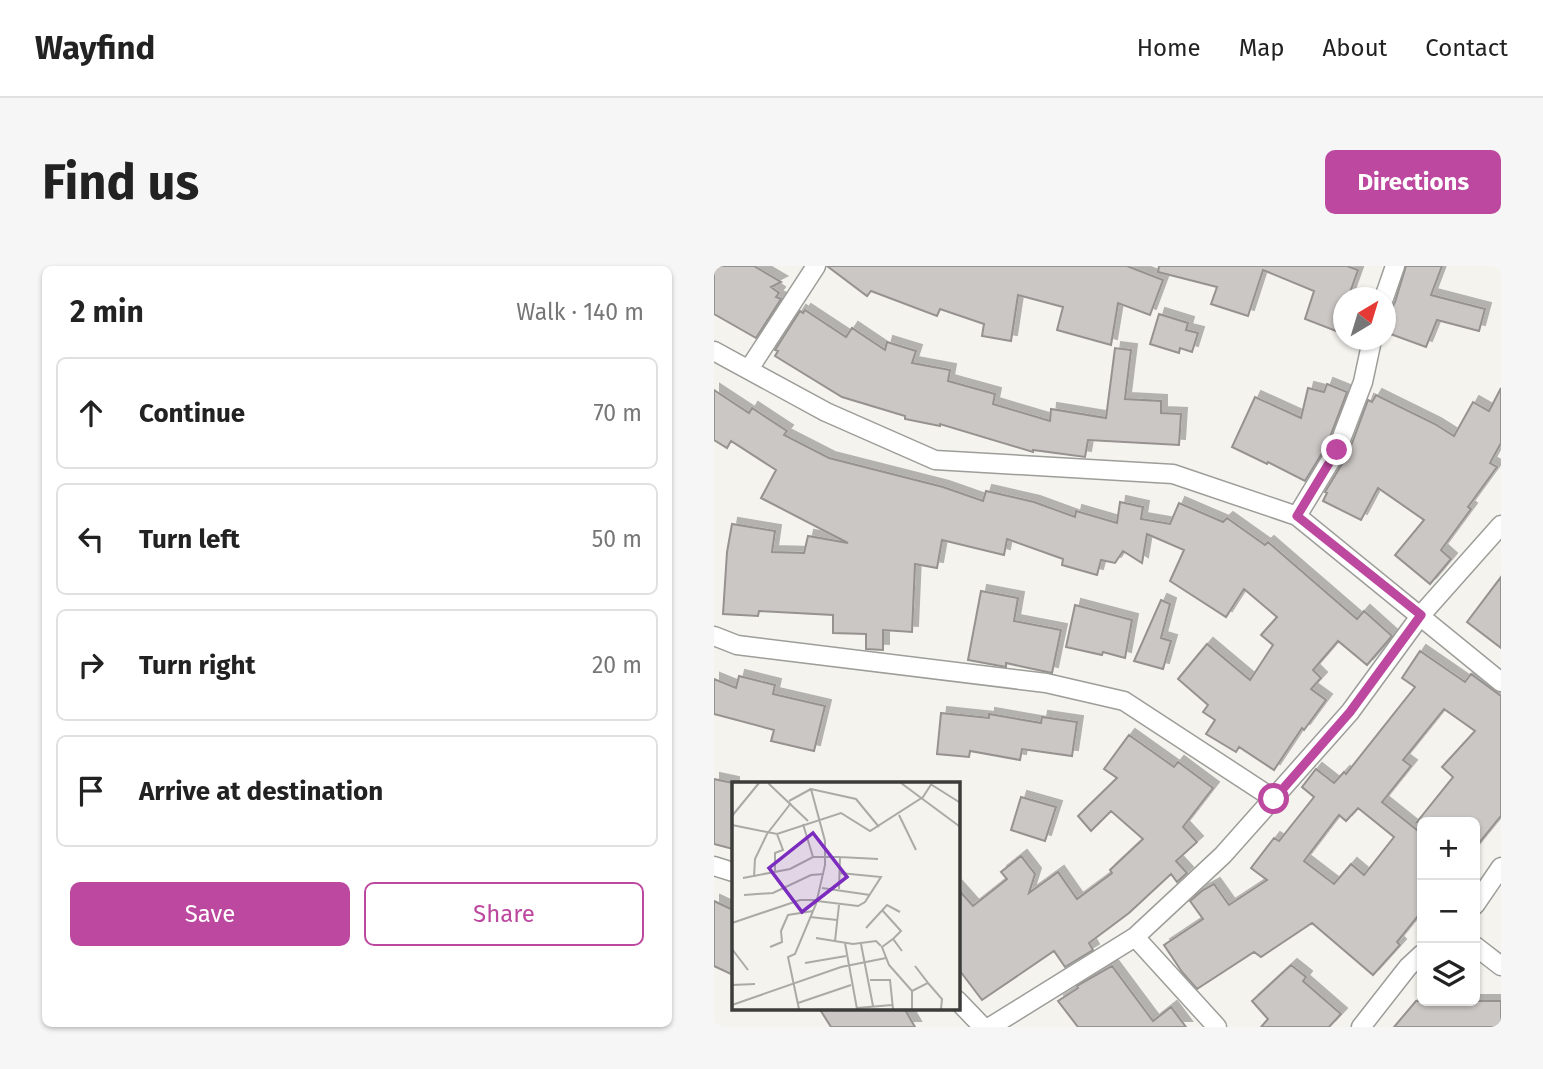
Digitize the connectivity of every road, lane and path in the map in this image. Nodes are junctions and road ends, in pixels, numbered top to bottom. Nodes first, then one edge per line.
1 (816, 266) edge
2 (1395, 266) edge
3 (1388, 287) edge
4 (1370, 350) edge
5 (714, 351) edge
6 (749, 369) junction
7 (1297, 516) junction
8 (1501, 526) edge
9 (1421, 615) junction
10 (714, 636) edge
11 (1501, 682) edge
12 (1274, 799) junction
13 (714, 866) edge
14 (1501, 867) edge
15 (732, 872) edge
16 (1480, 898) edge
17 (1135, 937) junction
18 (1480, 950) edge
19 (1417, 959) edge
20 (1501, 966) edge
21 (959, 1002) edge
22 (983, 1027) edge
23 (990, 1027) edge
24 (1217, 1027) edge
25 (1361, 1027) edge

1 - 6 street
2 - 3 street
4 - 7 street
5 - 6 street
6 - 7 street
7 - 9 street
8 - 9 street
9 - 11 street
9 - 12 street
10 - 12 street
12 - 17 street
13 - 15 street
14 - 16 street
17 - 23 street
17 - 24 street
18 - 20 street
19 - 25 street
21 - 22 street

